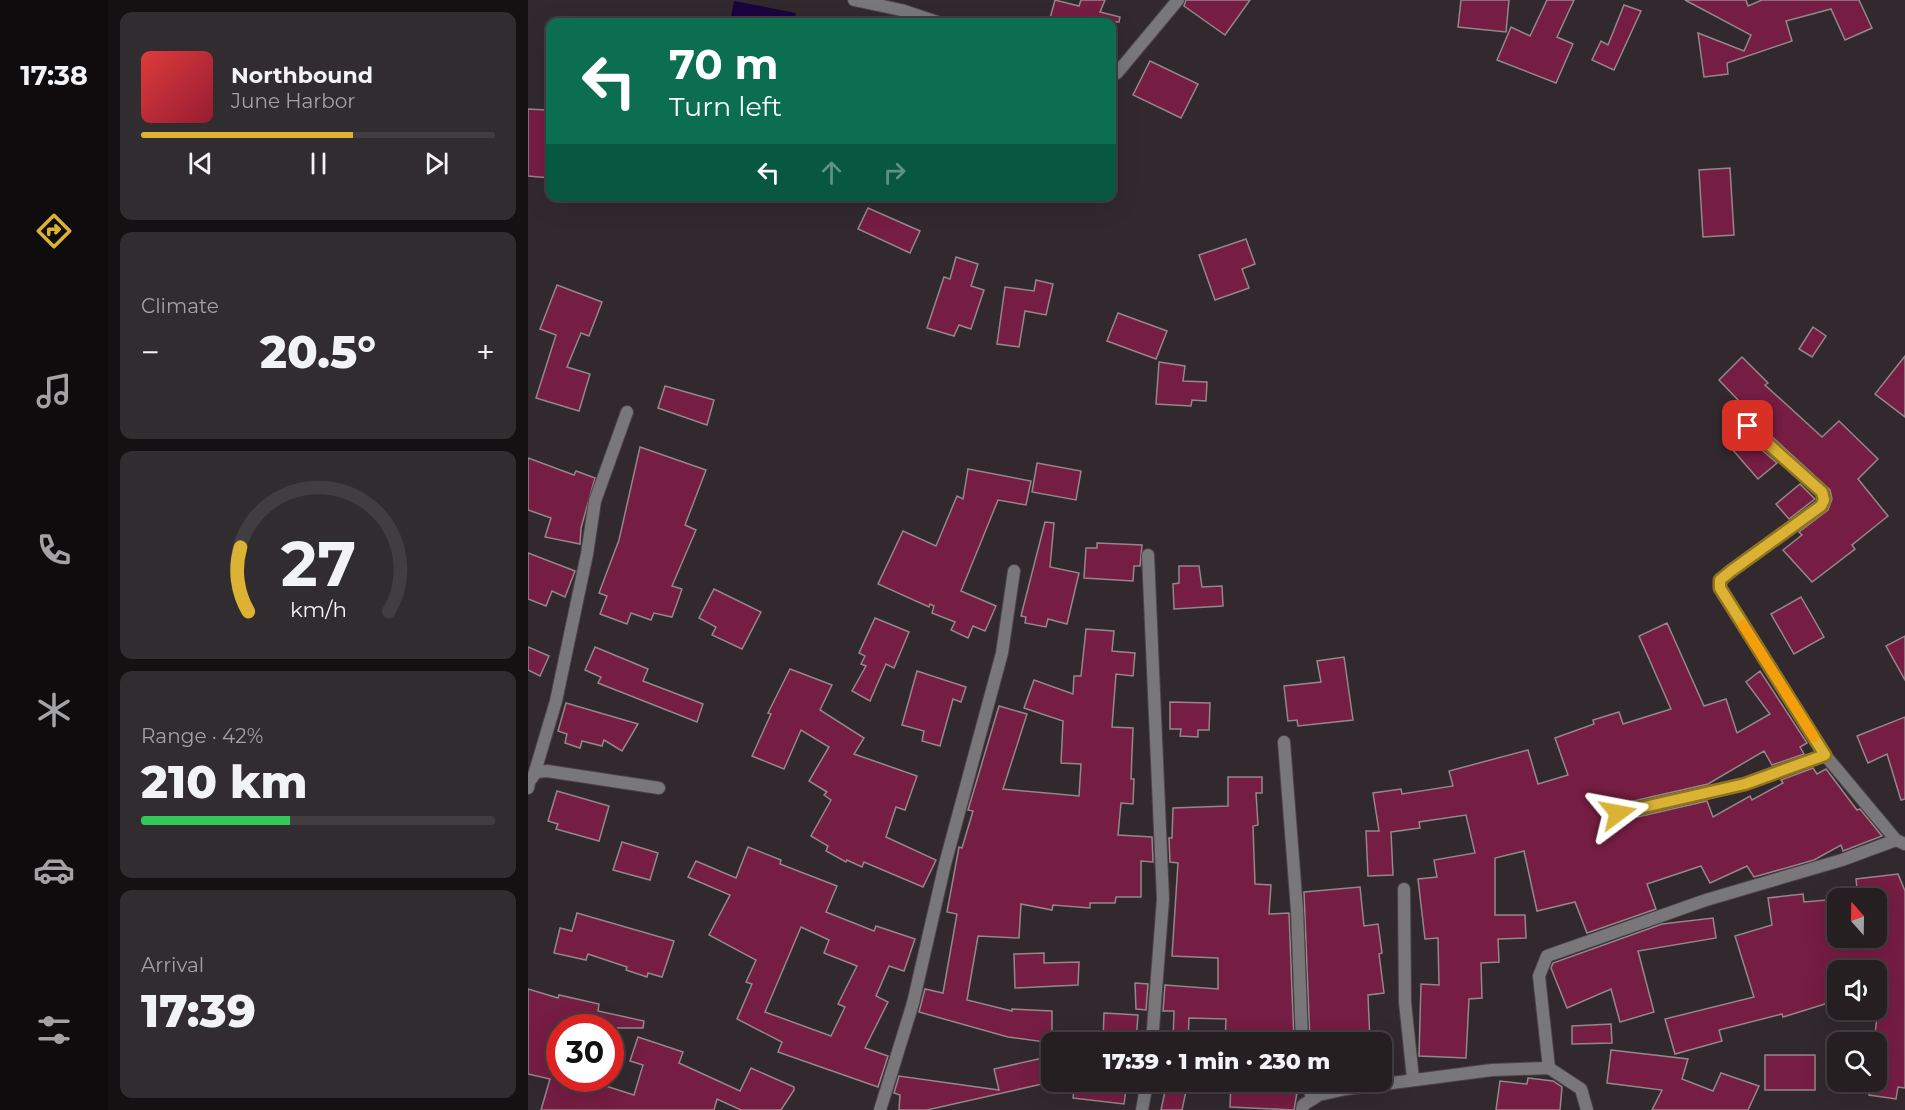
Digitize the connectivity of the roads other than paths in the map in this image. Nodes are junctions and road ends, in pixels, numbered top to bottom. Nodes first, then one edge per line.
1 (854, 0) edge
2 (1178, 0) edge
3 (925, 18) edge
4 (1116, 73) edge
5 (627, 412) dead end
6 (1748, 426) dead end
7 (1148, 555) dead end
8 (1014, 571) dead end
9 (1284, 742) dead end
10 (1825, 755) junction
11 (534, 775) junction
12 (528, 788) edge
13 (659, 788) dead end
14 (1618, 813) dead end
15 (1900, 842) edge
16 (1404, 889) dead end
17 (1153, 1032) edge
18 (1302, 1032) edge
19 (1549, 1068) junction
20 (1413, 1079) junction
21 (1145, 1092) edge
22 (1310, 1092) edge
23 (1313, 1099) junction
24 (880, 1110) edge
25 (1142, 1110) edge
26 (1302, 1110) edge
27 (1587, 1110) edge

1 - 3 street
2 - 4 street
5 - 11 street
6 - 10 street
7 - 17 street
8 - 24 street
9 - 18 street
10 - 14 street
10 - 15 street
11 - 12 street
11 - 13 street
15 - 19 street
16 - 20 street
19 - 20 street
19 - 27 street
20 - 23 street
21 - 25 street
22 - 23 street
23 - 26 street

